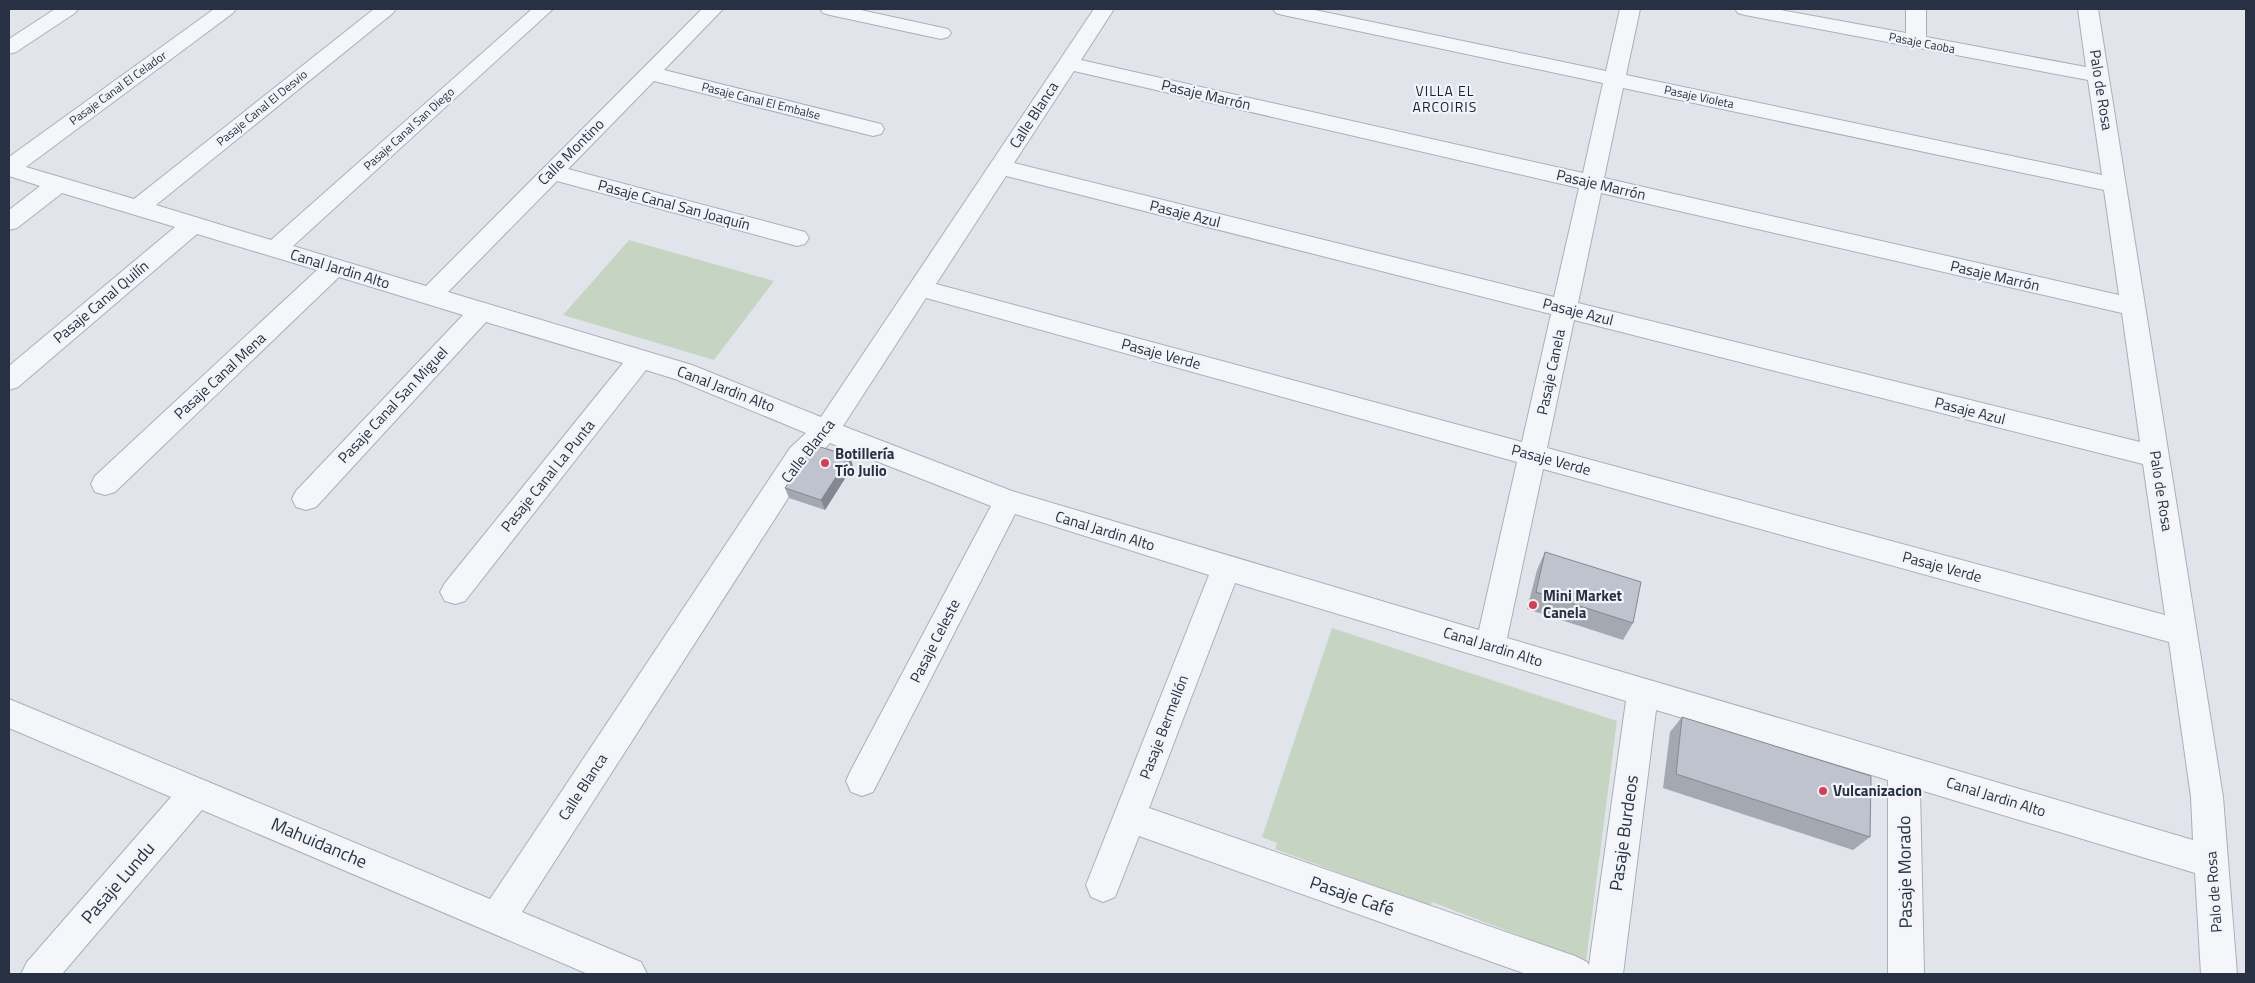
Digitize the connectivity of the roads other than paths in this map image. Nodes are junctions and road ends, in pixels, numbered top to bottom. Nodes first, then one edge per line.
1 (68, 9) edge
2 (226, 9) edge
3 (386, 9) edge
4 (543, 9) edge
5 (712, 9) edge
6 (830, 9) edge
7 (1104, 9) edge
8 (1282, 9) edge
9 (1630, 9) edge
10 (1745, 9) edge
11 (1916, 9) edge
12 (2088, 9) edge
13 (941, 33) dead end
14 (13, 41) edge
15 (1916, 42) junction
16 (1068, 64) junction
17 (649, 73) junction
18 (2098, 76) junction
19 (1615, 79) junction
20 (873, 129) dead end
21 (1000, 167) junction
22 (9, 169) edge
23 (552, 172) junction
24 (1592, 183) junction
25 (58, 184) junction
26 (2115, 185) junction
27 (138, 208) junction
28 (9, 222) edge
29 (193, 224) junction
30 (797, 238) dead end
31 (275, 249) junction
32 (334, 267) junction
33 (920, 288) junction
34 (430, 296) junction
35 (2133, 307) junction
36 (1564, 309) junction
37 (481, 311) junction
38 (641, 360) junction
39 (9, 380) edge
40 (827, 429) junction
41 (1532, 455) junction
42 (2156, 457) junction
43 (106, 484) dead end
44 (306, 499) dead end
45 (1008, 501) junction
46 (1226, 568) junction
47 (455, 592) dead end
48 (2182, 633) junction
49 (1490, 646) junction
50 (1643, 693) junction
51 (9, 713) edge
52 (1904, 770) junction
53 (862, 781) dead end
54 (196, 792) junction
55 (1130, 817) junction
56 (2212, 862) junction
57 (1103, 885) dead end
58 (497, 919) junction
59 (39, 974) edge
60 (628, 974) edge
61 (1575, 974) edge
62 (1605, 974) edge
63 (1906, 974) edge
64 (2220, 974) edge

1 - 14 street
2 - 22 street, Pasaje Canal El Celador
3 - 27 street, Pasaje Canal El Desvio
4 - 31 street, Pasaje Canal San Diego
5 - 17 street, Calle Montino
6 - 13 street
7 - 16 street, Calle Blanca
8 - 19 street, Pasaje Violeta
9 - 19 street, Pasaje Canela
10 - 15 street, Pasaje Caoba
11 - 15 street
12 - 18 street, Palo de Rosa
15 - 18 street, Pasaje Caoba
16 - 21 street, Calle Blanca
16 - 24 street, Pasaje Marrón
17 - 20 street, Pasaje Canal El Embalse
17 - 23 street, Calle Montino
18 - 26 street, Palo de Rosa
19 - 24 street, Pasaje Canela
19 - 26 street, Pasaje Violeta
21 - 33 street, Calle Blanca
21 - 36 street, Pasaje Azul
22 - 25 street, Canal Jardin Alto
23 - 30 street, Pasaje Canal San Joaquín
23 - 34 street, Calle Montino
24 - 35 street, Pasaje Marrón
24 - 36 street, Pasaje Canela
25 - 27 street, Canal Jardin Alto
25 - 28 street
26 - 35 street, Palo de Rosa
27 - 29 street, Canal Jardin Alto
29 - 31 street, Canal Jardin Alto
29 - 39 street, Pasaje Canal Quilín
31 - 32 street, Canal Jardin Alto
32 - 34 street, Canal Jardin Alto
32 - 43 street, Pasaje Canal Mena
33 - 40 street, Calle Blanca
33 - 41 street, Pasaje Verde
34 - 37 street, Canal Jardin Alto
35 - 42 street, Palo de Rosa
36 - 41 street, Pasaje Canela
36 - 42 street, Pasaje Azul
37 - 38 street, Canal Jardin Alto
37 - 44 street, Pasaje Canal San Miguel
38 - 40 street, Canal Jardin Alto
38 - 47 street, Pasaje Canal La Punta
40 - 45 street, Canal Jardin Alto
40 - 58 street, Calle Blanca
41 - 48 street, Pasaje Verde
41 - 49 street, Pasaje Canela
42 - 48 street, Palo de Rosa
45 - 46 street, Canal Jardin Alto
45 - 53 street, Pasaje Celeste
46 - 49 street, Canal Jardin Alto
46 - 55 street, Pasaje Bermellón
48 - 56 street, Palo de Rosa
49 - 50 street, Canal Jardin Alto
50 - 52 street, Canal Jardin Alto
50 - 62 street, Pasaje Burdeos
51 - 54 street, Mahuidanche
52 - 56 street, Canal Jardin Alto
52 - 63 street, Pasaje Morado
54 - 58 street, Mahuidanche
54 - 59 street, Pasaje Lundu
55 - 57 street, Pasaje Bermellón
55 - 61 street, Pasaje Café
56 - 64 street, Palo de Rosa
58 - 60 street, Mahuidanche

